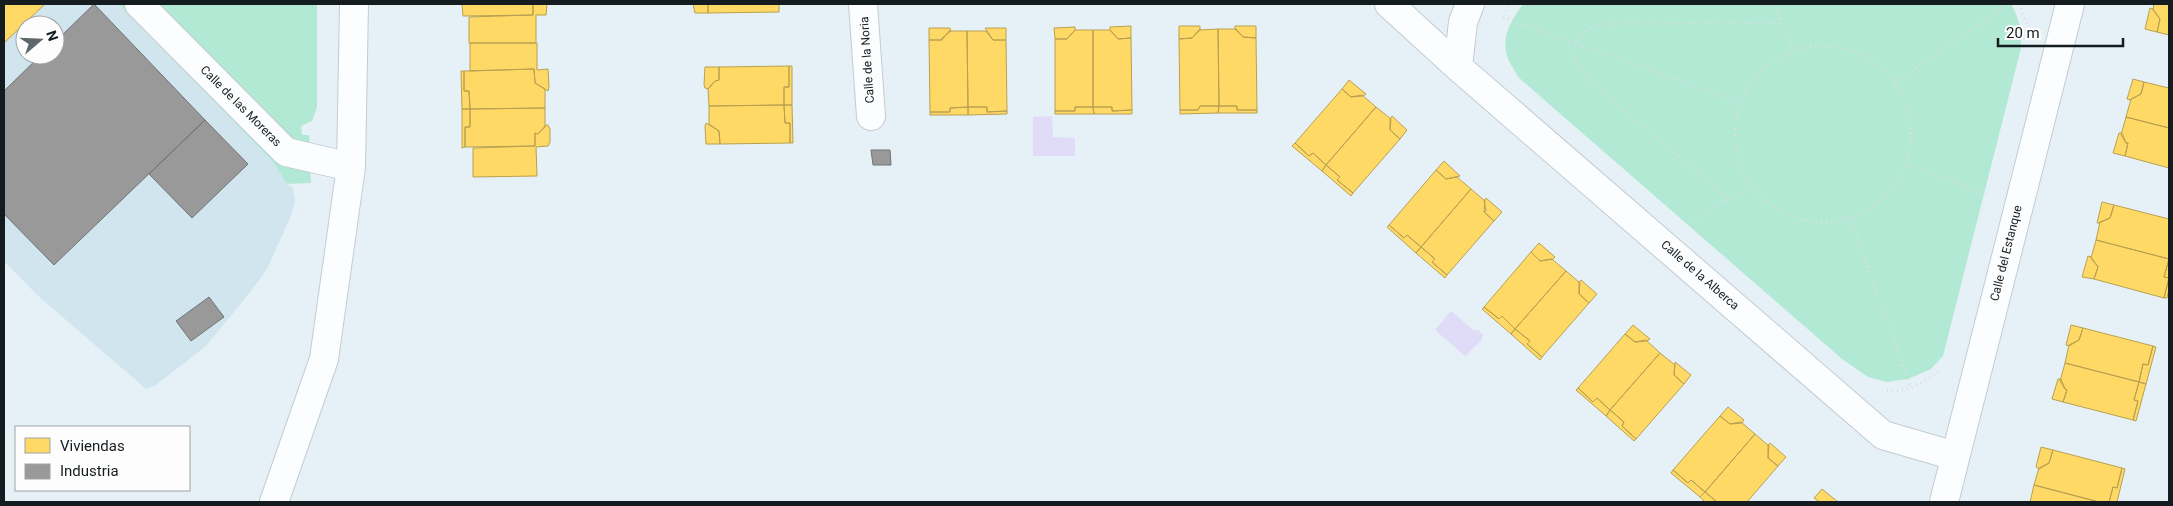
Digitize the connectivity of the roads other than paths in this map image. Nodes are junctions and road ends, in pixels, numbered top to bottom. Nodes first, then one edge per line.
1 (139, 4) edge
2 (354, 4) edge
3 (863, 4) edge
4 (1390, 4) edge
5 (1470, 4) edge
6 (2070, 4) edge
7 (1458, 67) junction
8 (871, 116) dead end
9 (352, 167) junction
10 (1955, 456) junction
11 (274, 502) edge
12 (1944, 502) edge

1 - 9 street, Calle de las Moreras
2 - 9 street
3 - 8 street, Calle de la Noria
4 - 7 street, Calle de la Alberca
5 - 7 street
6 - 10 street, Calle del Estanque
7 - 10 street, Calle de la Alberca
9 - 11 street
10 - 12 street, Calle del Estanque

